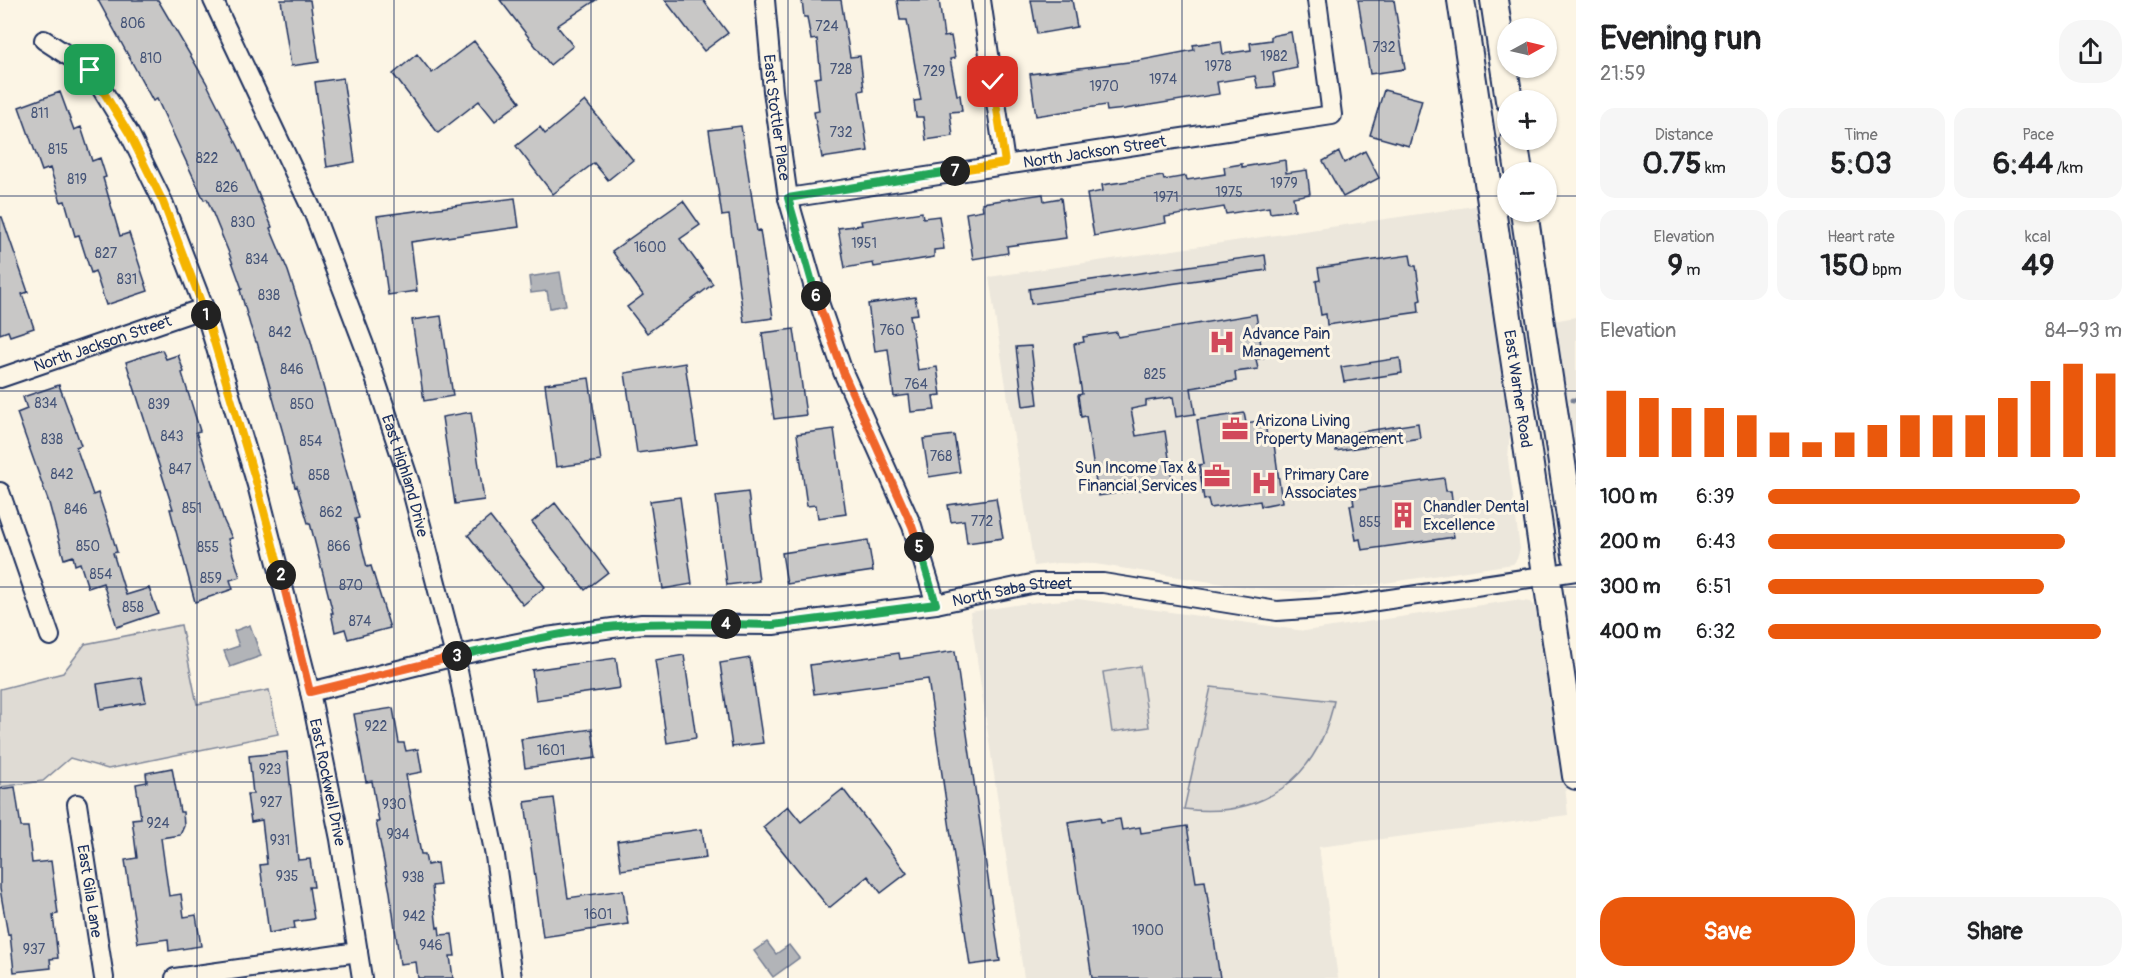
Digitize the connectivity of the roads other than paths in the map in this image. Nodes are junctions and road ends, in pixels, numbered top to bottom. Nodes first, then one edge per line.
1 (213, 0) edge
2 (765, 0) edge
3 (981, 0) edge
4 (1317, 0) edge
5 (1461, 0) edge
6 (1476, 0) edge
7 (1494, 0) edge
8 (1497, 20) edge
9 (44, 40) dead end
10 (1497, 49) edge
11 (1005, 163) junction
12 (788, 198) junction
13 (1526, 222) edge
14 (204, 308) junction
15 (0, 378) edge
16 (0, 492) edge
17 (1576, 556) edge
18 (1576, 571) edge
19 (1547, 577) junction
20 (936, 604) junction
21 (50, 636) dead end
22 (455, 656) junction
23 (310, 692) junction
24 (1576, 776) edge
25 (78, 804) dead end
26 (358, 952) junction
27 (104, 978) edge
28 (175, 978) edge
29 (362, 978) edge
30 (512, 978) edge

1 - 22 street, East Highland Drive
2 - 12 street, East Stottler Place
3 - 11 street
4 - 11 street, North Jackson Street
5 - 19 main road, East Warner Road
6 - 10 main road
7 - 8 main road
9 - 14 street, East Rockwell Drive
11 - 12 street, North Jackson Street
12 - 20 street, East Stottler Place
13 - 17 main road, East Warner Road
14 - 15 street, North Jackson Street
14 - 23 street, East Rockwell Drive
16 - 21 street
18 - 19 street, North Saba Street
19 - 20 street, North Saba Street
19 - 24 main road, East Warner Road
20 - 22 street, North Saba Street
22 - 23 street, North Saba Street
22 - 30 street, East Highland Drive
23 - 26 street, East Rockwell Drive
25 - 27 street, East Gila Lane
26 - 28 street
26 - 29 street, East Rockwell Drive

